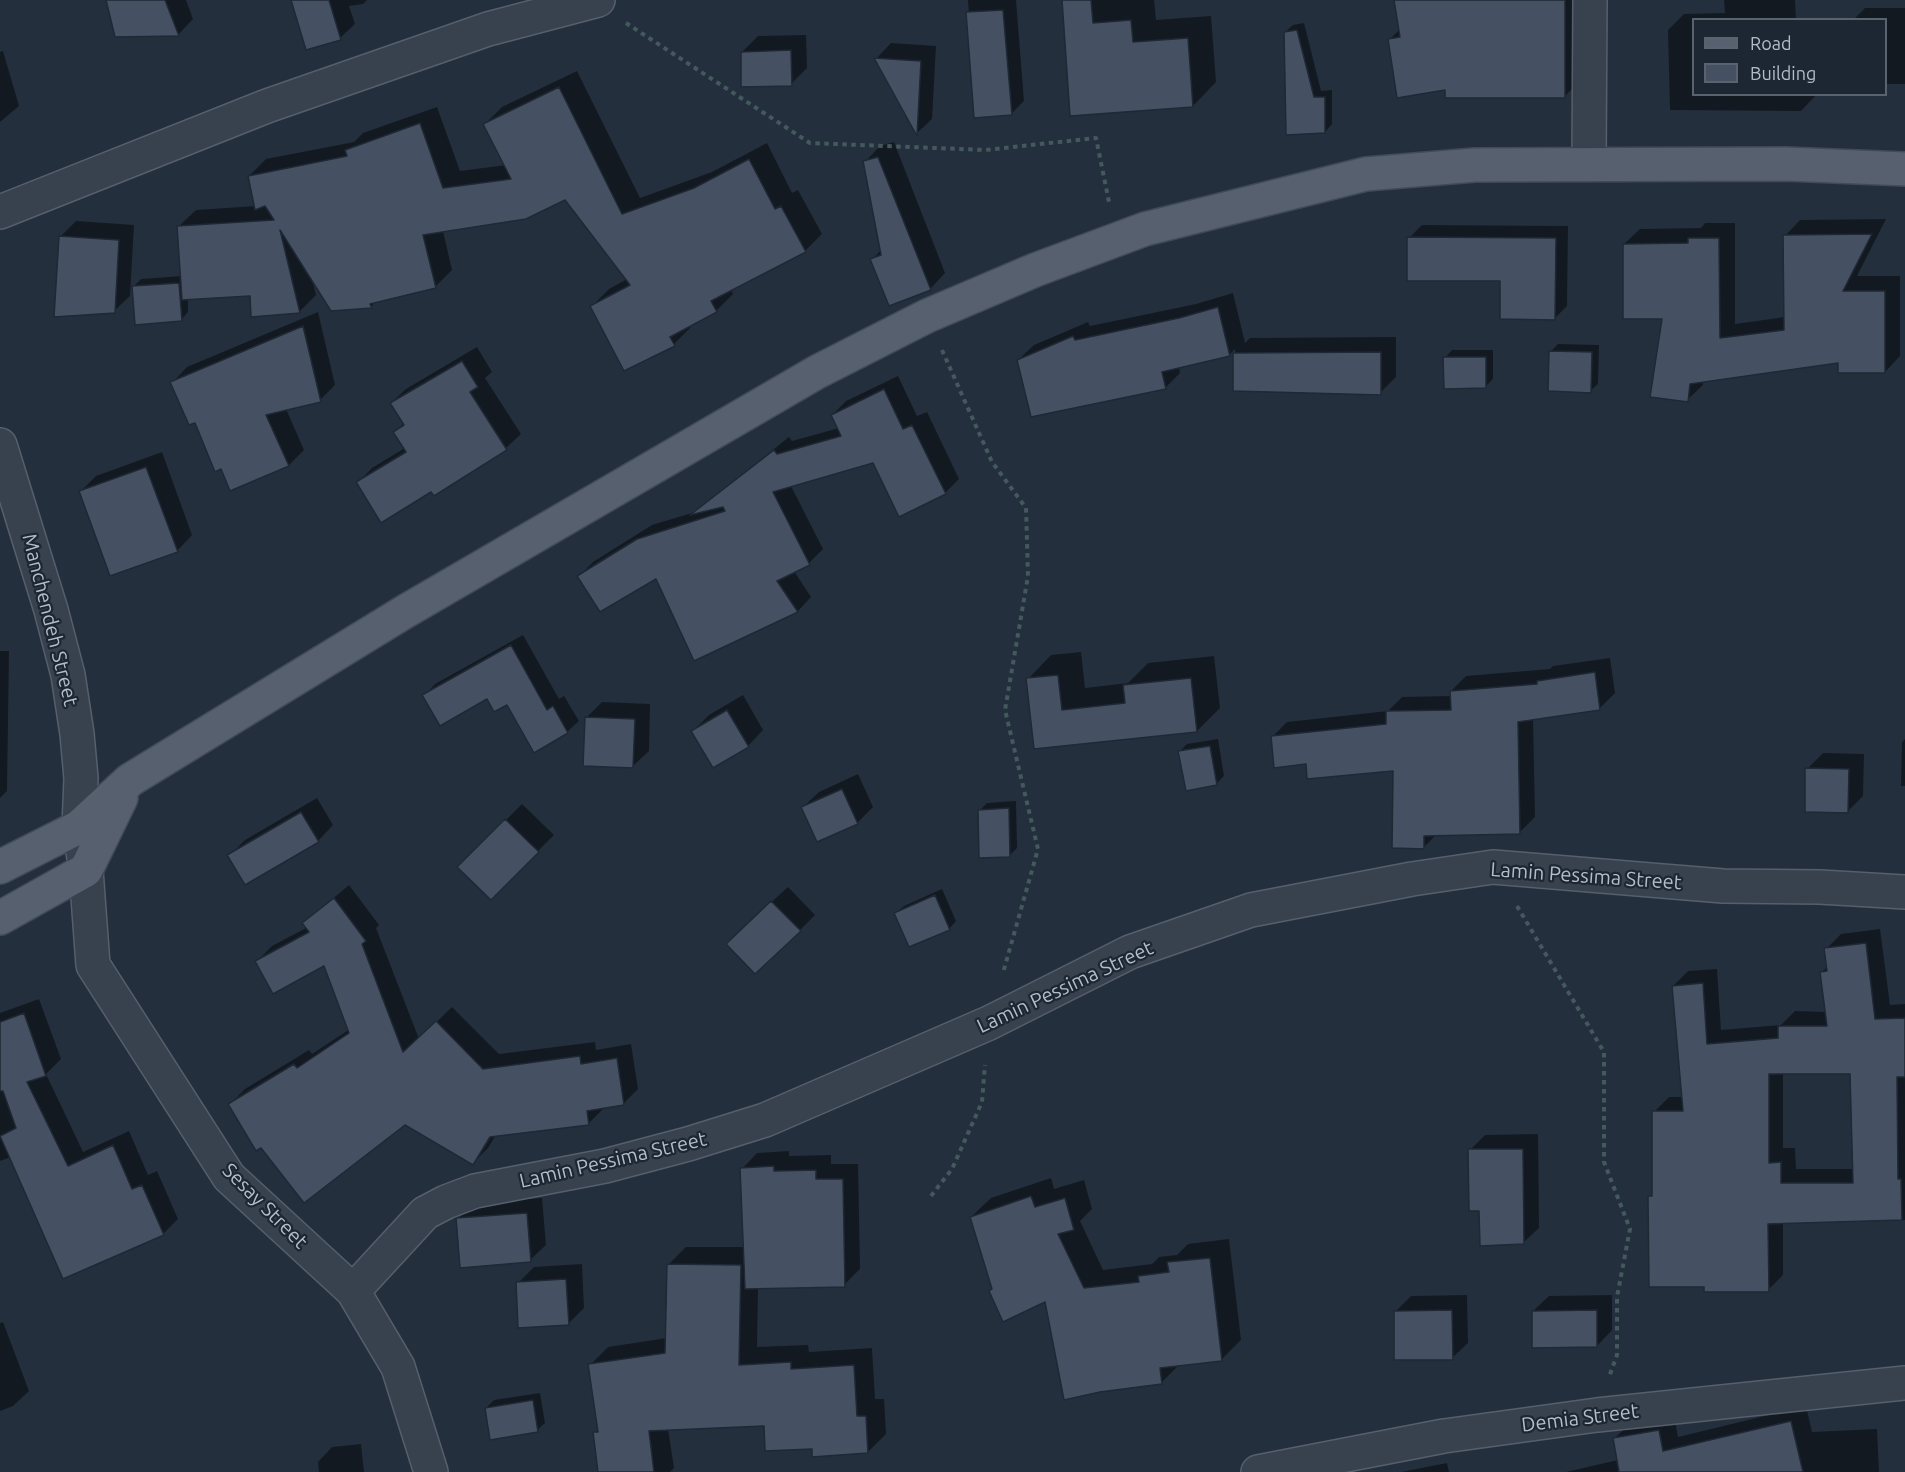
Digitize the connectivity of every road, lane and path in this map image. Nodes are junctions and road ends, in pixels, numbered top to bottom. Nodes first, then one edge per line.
1 (1590, 0) edge
2 (596, 1) edge
3 (1589, 163) junction
4 (1905, 169) edge
5 (0, 212) edge
6 (1145, 229) junction
7 (927, 316) junction
8 (0, 445) edge
9 (7, 485) edge
10 (130, 780) junction
11 (79, 826) junction
12 (0, 867) edge
13 (1493, 867) junction
14 (86, 870) junction
15 (1905, 891) edge
16 (0, 918) edge
17 (989, 1023) junction
18 (931, 1196) dead end
19 (353, 1291) junction
20 (1905, 1383) edge
21 (1597, 1415) junction
22 (431, 1472) edge
23 (1258, 1472) edge

1 - 3 street
2 - 5 street
2 - 6 path
3 - 4 main road
3 - 6 main road
6 - 7 main road
7 - 10 main road
7 - 17 path
8 - 9 street, Manchendeh Street
9 - 11 street, Manchendeh Street
10 - 11 main road
10 - 14 main road
11 - 12 main road
11 - 14 street, Manchendeh Street
13 - 15 street, Lamin Pessima Street
13 - 17 street, Lamin Pessima Street
13 - 21 path
14 - 16 main road
14 - 19 street, Sesay Street
17 - 18 path
17 - 19 street, Lamin Pessima Street
19 - 22 street, Sesay Street
20 - 21 street, Demia Street
21 - 23 street, Demia Street

